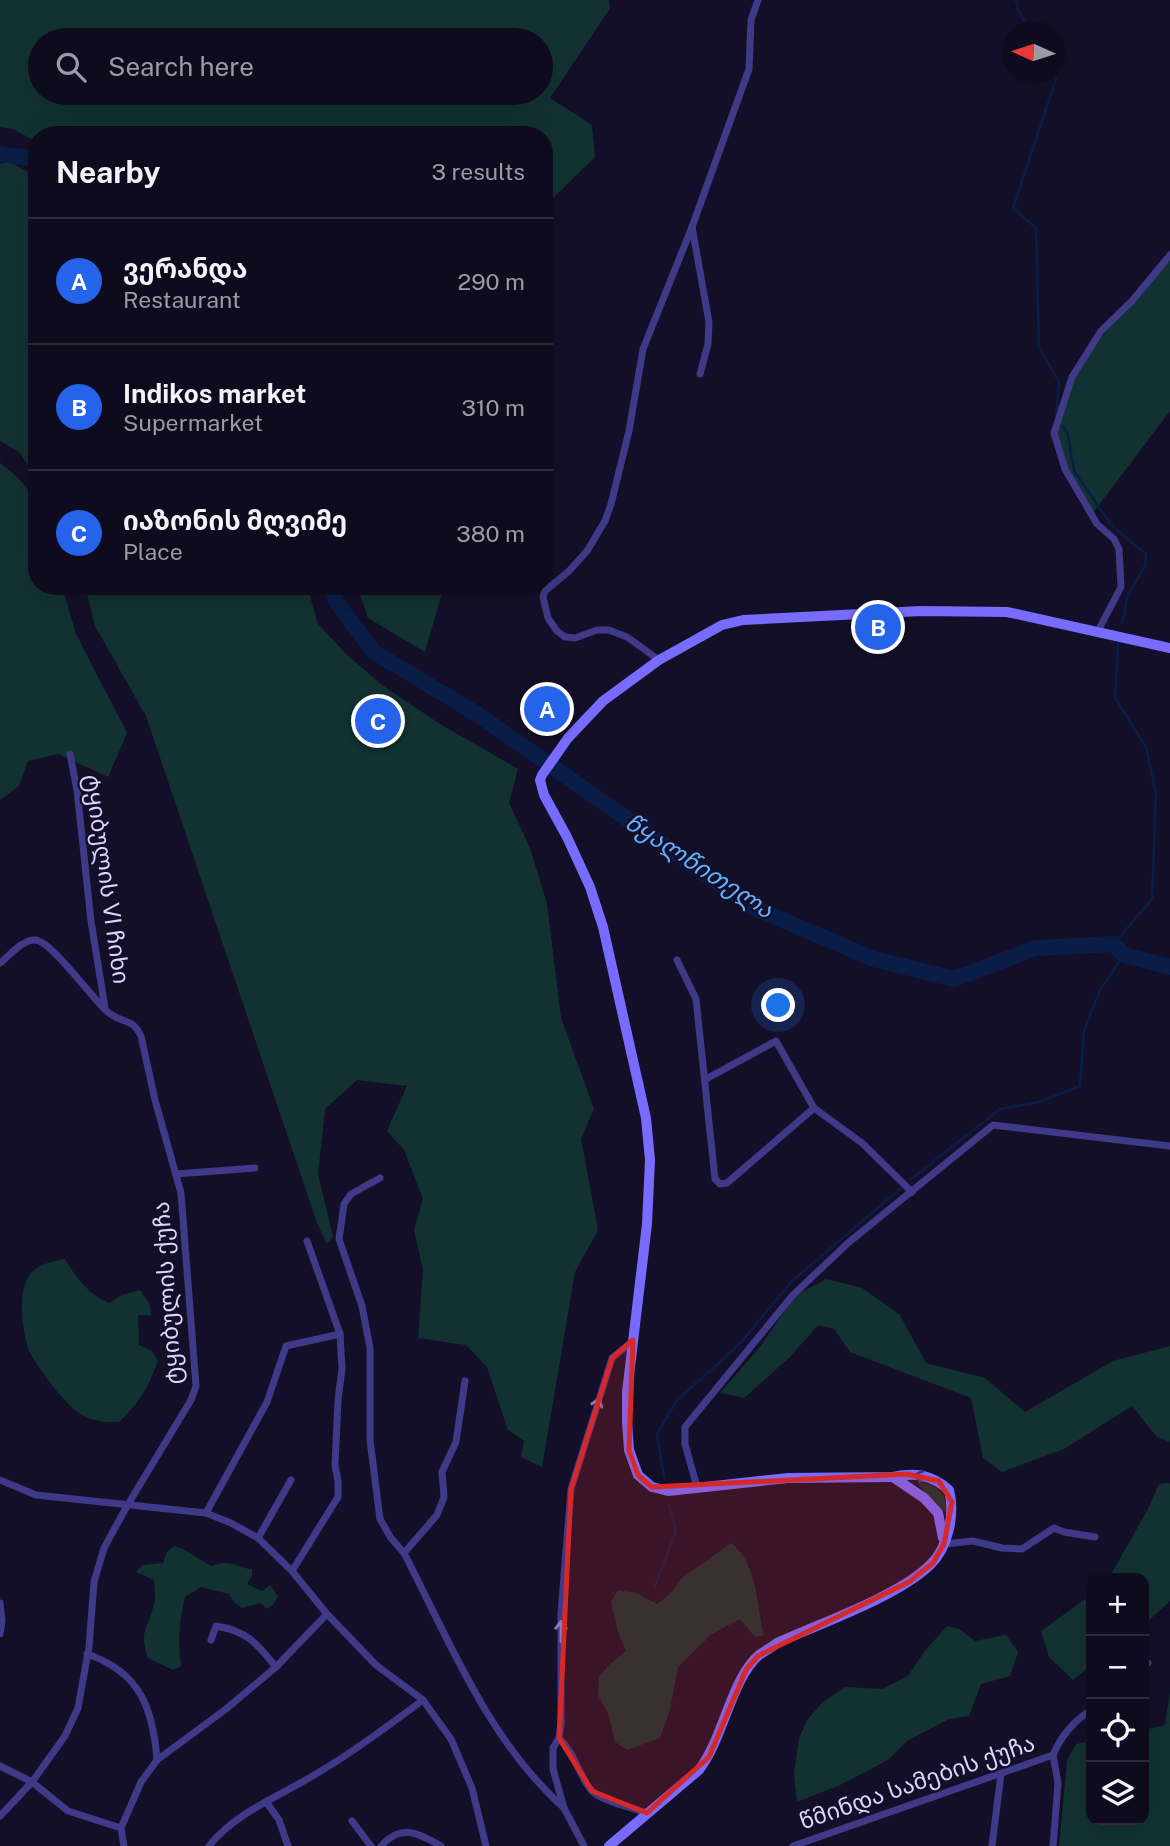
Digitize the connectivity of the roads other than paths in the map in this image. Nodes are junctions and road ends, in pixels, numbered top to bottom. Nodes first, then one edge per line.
1 (758, 0) edge
2 (692, 228) junction
3 (1170, 255) edge
4 (700, 374) dead end
5 (553, 583) edge
6 (544, 595) edge
7 (1098, 631) junction
8 (1170, 648) edge
9 (659, 660) junction
10 (70, 754) dead end
11 (677, 960) dead end
12 (0, 963) edge
13 (105, 1009) junction
14 (706, 1079) junction
15 (814, 1108) junction
16 (1170, 1146) edge
17 (256, 1168) dead end
18 (176, 1174) junction
19 (380, 1178) dead end
20 (912, 1192) junction
21 (307, 1241) dead end
22 (340, 1334) junction
23 (633, 1340) junction
24 (465, 1381) dead end
25 (893, 1477) junction
26 (0, 1480) edge
27 (291, 1480) dead end
28 (697, 1487) junction
29 (127, 1506) junction
30 (206, 1513) junction
31 (1095, 1537) dead end
32 (258, 1538) junction
33 (944, 1542) junction
34 (404, 1553) junction
35 (292, 1571) junction
36 (0, 1603) edge
37 (327, 1614) junction
38 (0, 1634) edge
39 (211, 1640) dead end
40 (87, 1654) junction
41 (276, 1667) junction
42 (423, 1700) junction
43 (1086, 1713) edge
44 (559, 1738) junction
45 (1053, 1755) junction
46 (157, 1760) junction
47 (0, 1766) edge
48 (1001, 1774) junction
49 (32, 1782) junction
50 (267, 1803) junction
51 (564, 1808) junction
52 (648, 1813) junction
53 (0, 1816) edge
54 (352, 1821) dead end
55 (121, 1828) junction
56 (124, 1846) edge
57 (209, 1846) edge
58 (288, 1846) edge
59 (371, 1846) edge
60 (381, 1846) edge
61 (441, 1846) edge
62 (486, 1846) edge
63 (584, 1846) edge
64 (609, 1846) edge
65 (793, 1846) edge
66 (992, 1846) edge
67 (1053, 1846) edge

1 - 2 street
2 - 4 street
2 - 5 street
3 - 7 street
6 - 9 street
7 - 8 main road
7 - 9 main road
9 - 23 main road
10 - 13 street, ტყიბულის VI ჩიხი
11 - 14 street
12 - 13 street, ტყიბულის ქუჩა
13 - 18 street, ტყიბულის ქუჩა
14 - 15 street
14 - 15 street
15 - 20 street
16 - 20 street
17 - 18 street
18 - 29 street, ტყიბულის ქუჩა
19 - 34 street
20 - 28 street
21 - 22 street
22 - 30 street
22 - 35 street
23 - 28 main road
44 -> 23 street
24 - 34 street
25 - 28 main road
25 - 33 main road
33 -> 25 main road
26 - 29 street
27 - 32 street
29 - 30 street
29 - 40 street, ტყიბულის ქუჩა
30 - 32 street
31 - 33 street
32 - 35 street
33 - 52 main road
34 - 51 street
35 - 37 street
36 - 38 street
37 - 41 street
37 - 42 street
39 - 41 street
40 - 46 street
40 - 49 street, ტყიბულის ქუჩა
41 - 46 street
42 - 50 street
42 - 62 street
43 - 45 street
44 - 51 street
44 - 52 street
45 - 48 street, წმინდა სამების ქუჩა
45 - 67 street
46 - 55 street
47 - 49 street
48 - 65 street, წმინდა სამების ქუჩა
48 - 66 street
49 - 53 street, ტყიბულის ქუჩა
49 - 55 street
50 - 57 street
50 - 58 street
51 - 63 street
52 - 64 main road
54 - 59 street
55 - 56 street
60 - 61 street

